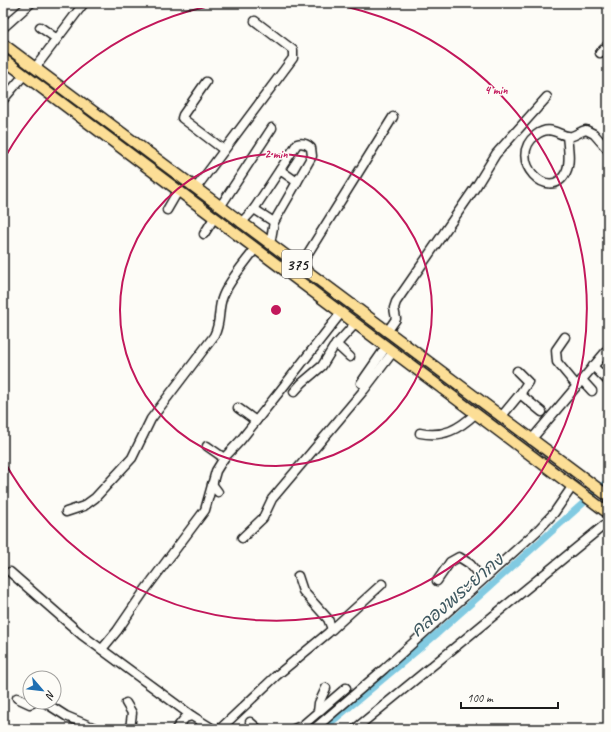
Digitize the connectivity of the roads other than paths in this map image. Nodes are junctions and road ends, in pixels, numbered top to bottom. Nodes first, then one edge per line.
1 (31, 3) edge
2 (84, 3) edge
3 (255, 21) dead end
4 (40, 27) dead end
5 (3, 28) edge
6 (57, 39) junction
7 (3, 44) edge
8 (608, 45) edge
9 (600, 53) dead end
10 (3, 60) edge
11 (35, 68) junction
12 (24, 75) junction
13 (206, 82) dead end
14 (547, 97) dead end
15 (3, 100) edge
16 (393, 117) dead end
17 (272, 128) dead end
18 (567, 136) junction
19 (224, 150) junction
20 (608, 150) edge
21 (280, 170) junction
22 (297, 182) junction
23 (196, 188) junction
24 (178, 191) junction
25 (220, 207) junction
26 (254, 209) junction
27 (167, 210) dead end
28 (214, 218) junction
29 (274, 222) junction
30 (241, 223) junction
31 (204, 234) dead end
32 (270, 244) junction
33 (255, 249) junction
34 (300, 266) junction
35 (331, 290) junction
36 (324, 300) junction
37 (341, 313) junction
38 (356, 324) junction
39 (387, 332) junction
40 (565, 337) dead end
41 (336, 344) junction
42 (608, 349) edge
43 (390, 350) junction
44 (350, 357) dead end
45 (593, 366) junction
46 (517, 371) dead end
47 (608, 381) edge
48 (360, 383) dead end
49 (579, 383) junction
50 (592, 391) dead end
51 (294, 392) dead end
52 (520, 394) junction
53 (238, 408) dead end
54 (542, 412) dead end
55 (475, 414) junction
56 (501, 417) junction
57 (256, 421) junction
58 (420, 433) dead end
59 (532, 440) junction
60 (207, 446) dead end
61 (224, 458) junction
62 (212, 484) junction
63 (577, 490) junction
64 (218, 492) dead end
65 (608, 496) edge
66 (66, 512) dead end
67 (607, 516) edge
68 (242, 538) dead end
69 (10, 572) dead end
70 (298, 576) dead end
71 (482, 579) junction
72 (437, 581) dead end
73 (382, 584) dead end
74 (332, 629) junction
75 (102, 649) junction
76 (326, 688) dead end
77 (346, 688) dead end
78 (17, 698) dead end
79 (22, 700) edge
80 (126, 703) dead end
81 (57, 710) edge
82 (318, 712) junction
83 (192, 716) junction
84 (250, 722) dead end
85 (97, 729) edge
86 (130, 729) edge
87 (176, 729) edge
88 (213, 729) edge
89 (220, 729) edge
90 (258, 729) edge
91 (294, 729) edge
92 (314, 729) edge
93 (355, 729) edge

1 - 5 street
2 - 6 street
3 - 19 street
4 - 6 street
6 - 11 street
7 - 11 main road, 375
8 - 9 street
10 - 12 main road, 375
11 - 23 main road, 375
12 - 15 street
12 - 24 main road, 375
13 - 19 street
14 - 39 street
16 - 34 street
17 - 25 street
18 - 18 street
18 - 20 street
19 - 23 street
21 - 22 street
21 - 22 street
21 - 26 street
22 - 29 street
23 - 25 main road, 375
24 - 27 street
24 - 28 main road, 375
25 - 30 main road, 375
26 - 29 street
26 - 30 street
28 - 31 street
28 - 33 main road, 375
29 - 32 street
30 - 32 main road, 375
32 - 34 main road, 375
33 - 36 main road, 375
33 - 66 street
34 - 35 main road, 375
35 - 36 main road
35 - 39 main road, 375
36 - 37 main road, 375
37 - 38 main road, 375
37 - 57 street
38 - 41 street
38 - 43 main road, 375
39 - 56 main road, 375
40 - 49 street
41 - 44 street
41 - 51 street
42 - 45 street
43 - 48 street
43 - 55 main road, 375
43 - 68 street
45 - 47 street
45 - 49 street
46 - 52 street
49 - 50 street
49 - 59 street
52 - 54 street
52 - 56 street
53 - 57 street
55 - 58 street
55 - 63 main road, 375
56 - 59 main road, 375
57 - 61 street
59 - 65 main road, 375
60 - 61 street
61 - 62 street
62 - 64 street
62 - 75 street
63 - 67 main road, 375
63 - 71 street
67 - 93 street
69 - 75 street
70 - 74 street
71 - 72 street
71 - 92 street
73 - 74 street
74 - 89 street
75 - 83 street
76 - 82 street
77 - 82 street
78 - 79 street
80 - 86 street
81 - 85 street
82 - 91 street
83 - 87 street
83 - 88 street
84 - 90 street

